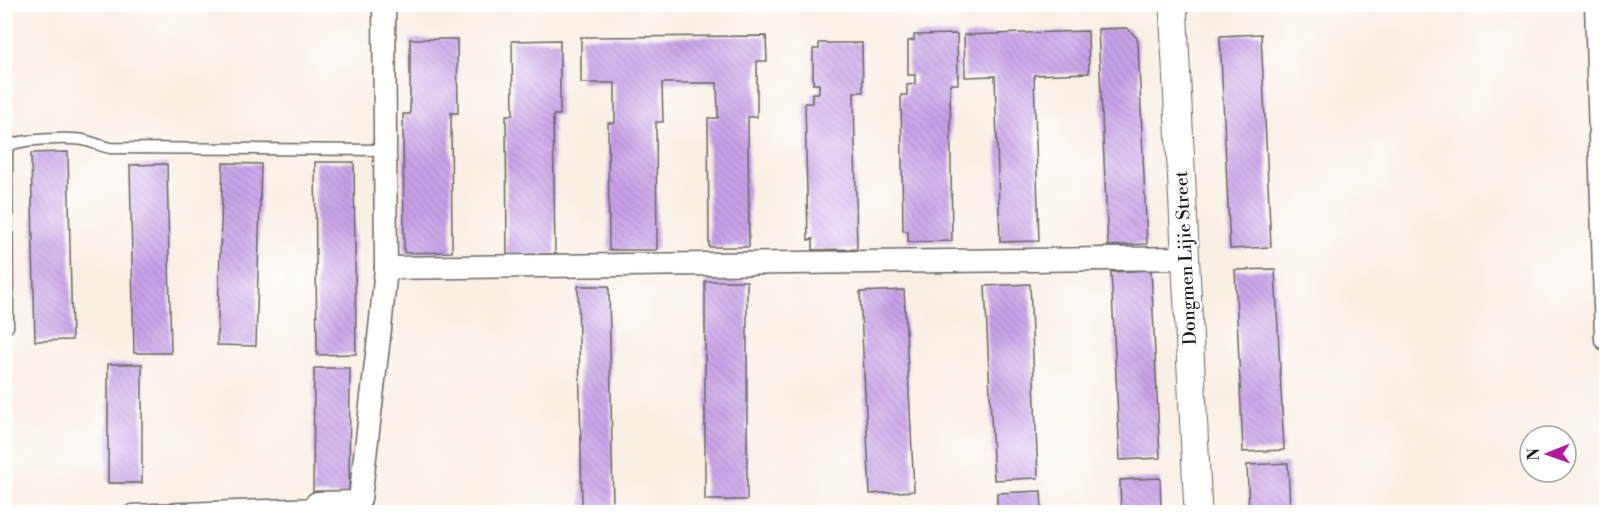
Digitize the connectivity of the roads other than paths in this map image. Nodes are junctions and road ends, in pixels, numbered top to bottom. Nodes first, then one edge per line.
1 (384, 4) edge
2 (1173, 4) edge
3 (1596, 4) edge
4 (384, 150) junction
5 (1186, 258) junction
6 (386, 268) junction
7 (8, 327) dead end
8 (1606, 339) edge
9 (317, 508) edge
10 (131, 510) dead end
11 (1198, 513) edge

1 - 4 street
2 - 5 street, Dongmen Lijie Street
3 - 8 street
4 - 6 street
4 - 7 lane
5 - 6 street
5 - 11 street, Dongmen Lijie Street
6 - 9 street
9 - 10 lane

